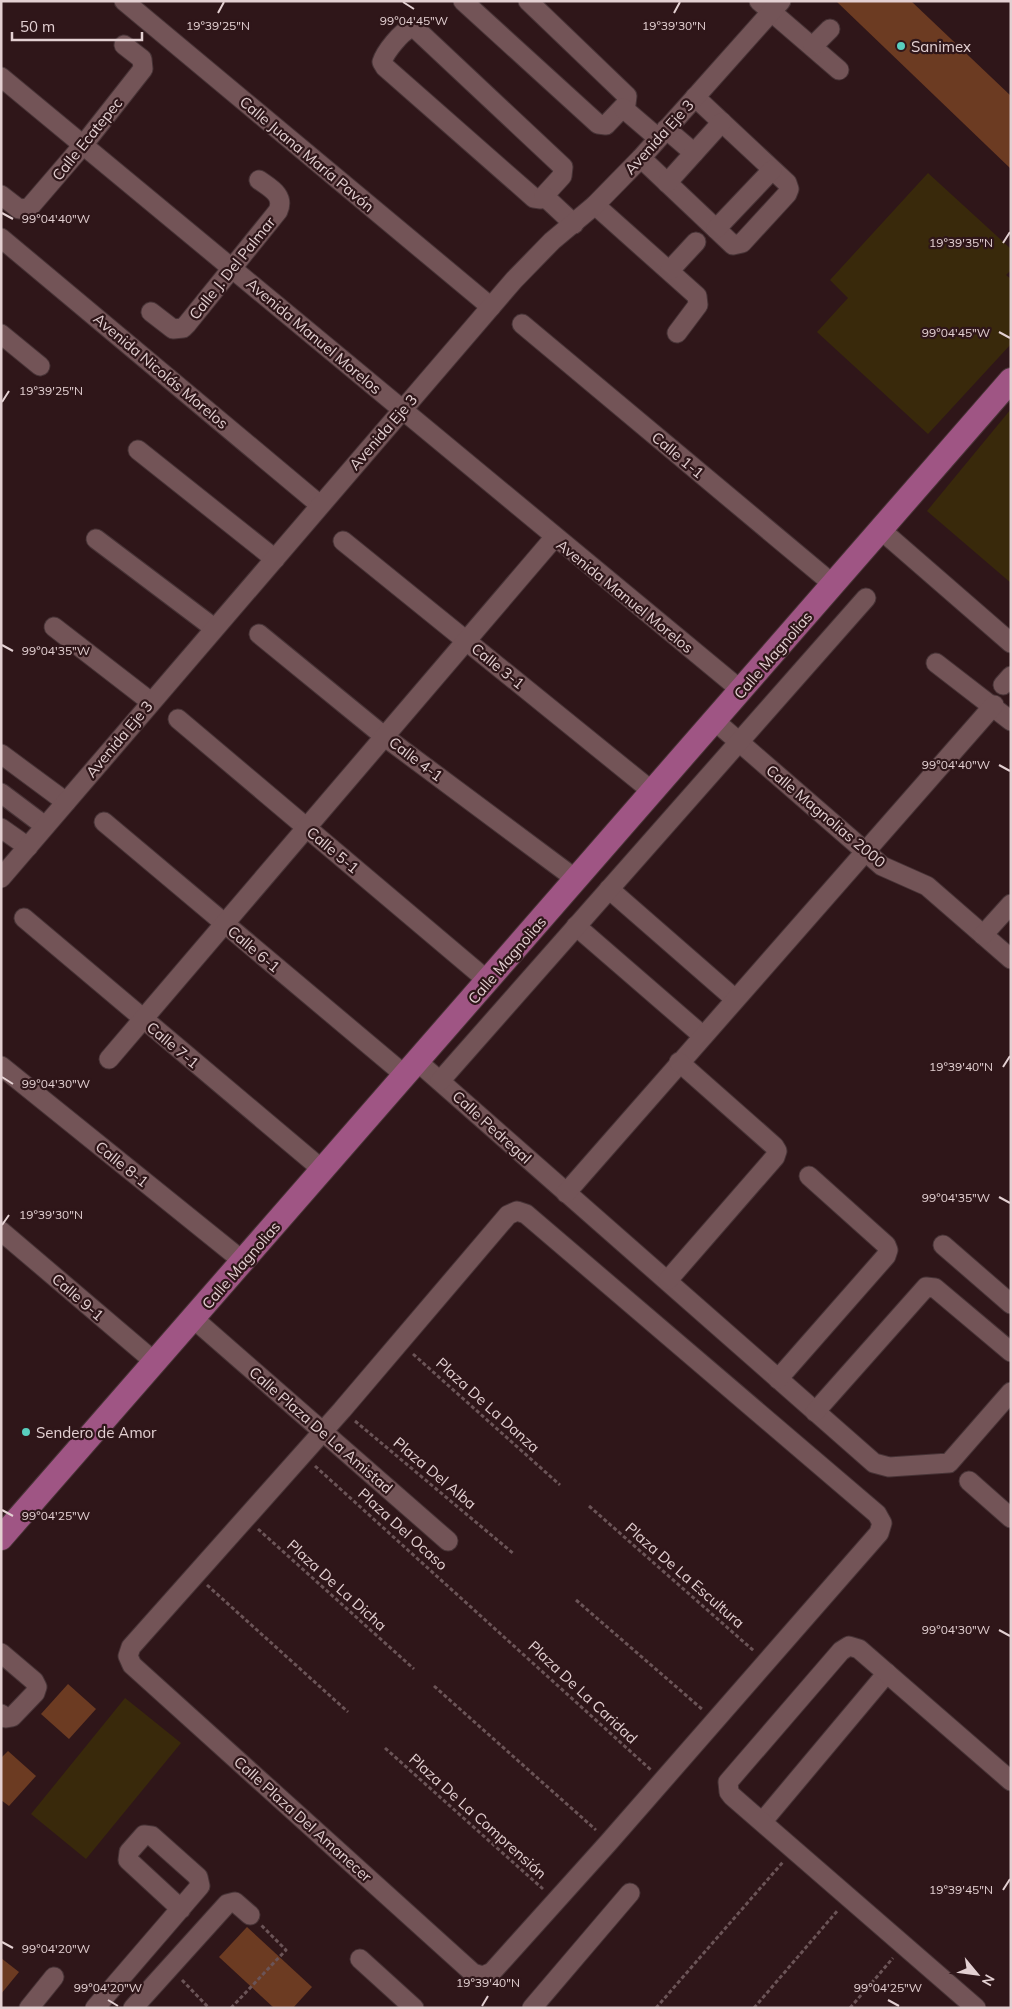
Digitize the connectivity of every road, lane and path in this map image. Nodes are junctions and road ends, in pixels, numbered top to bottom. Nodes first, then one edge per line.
1 (124, 1) edge
2 (463, 1) edge
3 (528, 1) edge
4 (770, 5) edge
5 (830, 30) dead end
6 (124, 45) dead end
7 (813, 46) junction
8 (839, 70) dead end
9 (1, 77) edge
10 (695, 97) junction
11 (623, 108) junction
12 (722, 122) junction
13 (662, 134) junction
14 (84, 144) junction
15 (694, 153) junction
16 (640, 158) junction
17 (772, 170) junction
18 (259, 180) dead end
19 (667, 183) junction
20 (1, 195) edge
21 (544, 196) junction
22 (595, 205) junction
23 (574, 224) junction
24 (716, 229) junction
25 (2, 239) edge
26 (696, 242) dead end
27 (231, 268) junction
28 (670, 270) junction
29 (491, 307) junction
30 (151, 312) dead end
31 (522, 324) dead end
32 (1, 334) edge
33 (677, 334) dead end
34 (40, 366) dead end
35 (1011, 380) edge
36 (403, 410) junction
37 (138, 450) dead end
38 (320, 505) junction
39 (881, 530) junction
40 (554, 538) junction
41 (96, 539) dead end
42 (343, 541) dead end
43 (275, 559) junction
44 (834, 585) junction
45 (866, 598) dead end
46 (54, 627) dead end
47 (214, 628) junction
48 (259, 634) dead end
49 (468, 642) junction
50 (1011, 643) edge
51 (936, 663) dead end
52 (742, 692) junction
53 (151, 702) junction
54 (994, 706) junction
55 (178, 719) dead end
56 (715, 721) junction
57 (1011, 721) edge
58 (385, 737) junction
59 (739, 742) junction
60 (1, 754) edge
61 (653, 792) junction
62 (1, 793) edge
63 (66, 802) junction
64 (104, 822) dead end
65 (45, 826) junction
66 (1, 828) edge
67 (306, 828) junction
68 (28, 847) junction
69 (865, 851) junction
70 (1, 878) edge
71 (577, 880) junction
72 (609, 889) junction
73 (1011, 904) edge
74 (24, 918) dead end
75 (223, 923) junction
76 (576, 926) junction
77 (983, 935) junction
78 (1011, 959) edge
79 (488, 981) junction
80 (735, 999) junction
81 (143, 1020) junction
82 (703, 1036) junction
83 (109, 1058) dead end
84 (679, 1062) junction
85 (1, 1066) edge
86 (412, 1069) junction
87 (440, 1081) junction
88 (324, 1171) junction
89 (809, 1176) dead end
90 (566, 1193) junction
91 (1, 1231) edge
92 (943, 1245) dead end
93 (244, 1262) junction
94 (668, 1280) junction
95 (1011, 1304) edge
96 (194, 1319) junction
97 (400, 1342) junction
98 (1011, 1352) edge
99 (156, 1363) junction
100 (778, 1379) junction
101 (1011, 1392) edge
102 (342, 1410) junction
103 (815, 1412) junction
104 (322, 1431) junction
105 (302, 1454) junction
106 (969, 1482) dead end
107 (560, 1485) dead end
108 (589, 1506) dead end
109 (1009, 1512) edge
110 (245, 1518) junction
111 (1, 1538) edge
112 (448, 1541) dead end
113 (514, 1554) dead end
114 (194, 1574) junction
115 (576, 1600) dead end
116 (488, 1621) joint
117 (1, 1654) edge
118 (766, 1662) junction
119 (414, 1669) dead end
120 (887, 1673) junction
121 (434, 1686) dead end
122 (348, 1712) dead end
123 (1, 1714) edge
124 (715, 1720) junction
125 (385, 1748) dead end
126 (663, 1781) junction
127 (1011, 1782) edge
128 (762, 1821) junction
129 (609, 1842) junction
130 (794, 1848) junction
131 (630, 1893) dead end
132 (850, 1896) junction
133 (557, 1901) junction
134 (181, 1908) dead end
135 (250, 1915) joint
136 (905, 1944) junction
137 (360, 1959) dead end
138 (169, 1967) junction
139 (54, 1977) dead end
140 (29, 2008) edge
141 (95, 2008) edge
142 (133, 2008) edge
143 (209, 2008) edge
144 (231, 2008) edge
145 (414, 2008) edge
146 (532, 2008) edge
147 (656, 2008) edge
148 (754, 2008) edge
149 (850, 2008) edge
150 (976, 2008) edge

1 - 29 street, Calle Juana María Pavón
2 - 11 street
3 - 11 street
4 - 7 street
4 - 10 street, Avenida Eje 3
5 - 7 street
6 - 14 street, Calle Ecatepec
7 - 8 street
9 - 14 street, Avenida Manuel Morelos
10 - 12 street
10 - 13 street, Avenida Eje 3
11 - 13 street
12 - 15 street
12 - 17 street
13 - 15 street
13 - 16 street, Avenida Eje 3
14 - 20 street, Calle Ecatepec
14 - 27 street, Avenida Manuel Morelos
15 - 19 street
16 - 19 street
16 - 22 street, Avenida Eje 3
17 - 24 street
17 - 24 street
18 - 27 street, Calle J. Del Palmar
19 - 24 street
21 - 21 street
21 - 23 street
22 - 23 street, Avenida Eje 3
22 - 28 street
23 - 29 street, Avenida Eje 3
25 - 38 street, Avenida Nicolás Morelos
26 - 28 street
27 - 30 street, Calle J. Del Palmar
27 - 36 street, Avenida Manuel Morelos
28 - 33 street
29 - 36 street, Avenida Eje 3
31 - 44 street, Calle 1-1
32 - 34 street
35 - 39 main road, Calle Magnolias
36 - 38 street, Avenida Eje 3
36 - 40 street, Avenida Manuel Morelos
37 - 43 street
38 - 43 street, Avenida Eje 3
39 - 44 main road, Calle Magnolias
39 - 50 street
40 - 49 street
40 - 52 street, Avenida Manuel Morelos
41 - 47 street
42 - 49 street, Calle 3-1
43 - 47 street, Avenida Eje 3
44 - 52 main road, Calle Magnolias
45 - 59 street
46 - 53 street
47 - 53 street, Avenida Eje 3
48 - 58 street, Calle 4-1
49 - 58 street
49 - 61 street, Calle 3-1
51 - 54 street
52 - 56 main road, Calle Magnolias
53 - 63 street, Avenida Eje 3
54 - 57 street
54 - 69 street
55 - 67 street, Calle 5-1
56 - 59 street, Calle Magnolias 2000
56 - 61 main road, Calle Magnolias
58 - 67 street
58 - 71 street, Calle 4-1
59 - 69 street, Calle Magnolias 2000
59 - 72 street
60 - 63 street
61 - 71 main road, Calle Magnolias
62 - 65 street
63 - 65 street, Avenida Eje 3
64 - 75 street, Calle 6-1
65 - 68 street, Avenida Eje 3
66 - 68 street
67 - 75 street
67 - 79 street, Calle 5-1
68 - 70 street, Avenida Eje 3
69 - 77 street, Calle Magnolias 2000
69 - 80 street
71 - 79 main road, Calle Magnolias
72 - 76 street
72 - 80 street
73 - 77 street
74 - 81 street, Calle 7-1
75 - 81 street
75 - 86 street, Calle 6-1
76 - 82 street
76 - 87 street
77 - 78 street, Calle Magnolias 2000
79 - 86 main road, Calle Magnolias
80 - 82 street
81 - 83 street
81 - 88 street, Calle 7-1
82 - 84 street
84 - 90 street
84 - 94 street
85 - 93 street, Calle 8-1
86 - 87 street, Calle Pedregal
86 - 88 main road, Calle Magnolias
87 - 90 street, Calle Pedregal
88 - 93 main road, Calle Magnolias
89 - 100 street
90 - 94 street, Calle Pedregal
91 - 99 street, Calle 9-1
92 - 95 street
93 - 96 main road, Calle Magnolias
94 - 100 street, Calle Pedregal
96 - 99 main road, Calle Magnolias
96 - 104 street, Calle Plaza De La Amistad
97 - 102 street
97 - 107 path, Plaza De La Danza
97 - 118 street
98 - 103 street
99 - 111 main road, Calle Magnolias
100 - 103 street
101 - 103 street
102 - 104 street
102 - 113 path, Plaza Del Alba
104 - 105 street
104 - 112 street, Calle Plaza De La Amistad
105 - 110 street
105 - 116 path, Plaza Del Ocaso
106 - 109 street
108 - 118 path, Plaza De La Escultura
110 - 114 street
110 - 119 path, Plaza De La Dicha
114 - 122 path
114 - 133 street, Calle Plaza Del Amanecer
115 - 124 path
116 - 126 path, Plaza De La Caridad
117 - 123 street
118 - 124 street
120 - 127 street
120 - 128 street
120 - 128 street
121 - 129 path
124 - 126 street
125 - 133 path, Plaza De La Comprensión
126 - 129 street
128 - 130 street
129 - 133 street
130 - 132 street
130 - 147 path
131 - 146 street
132 - 136 street
132 - 148 path
134 - 141 street
135 - 138 street
135 - 144 path
136 - 149 path
136 - 150 street
137 - 145 street
138 - 142 street
138 - 143 path
139 - 140 street

